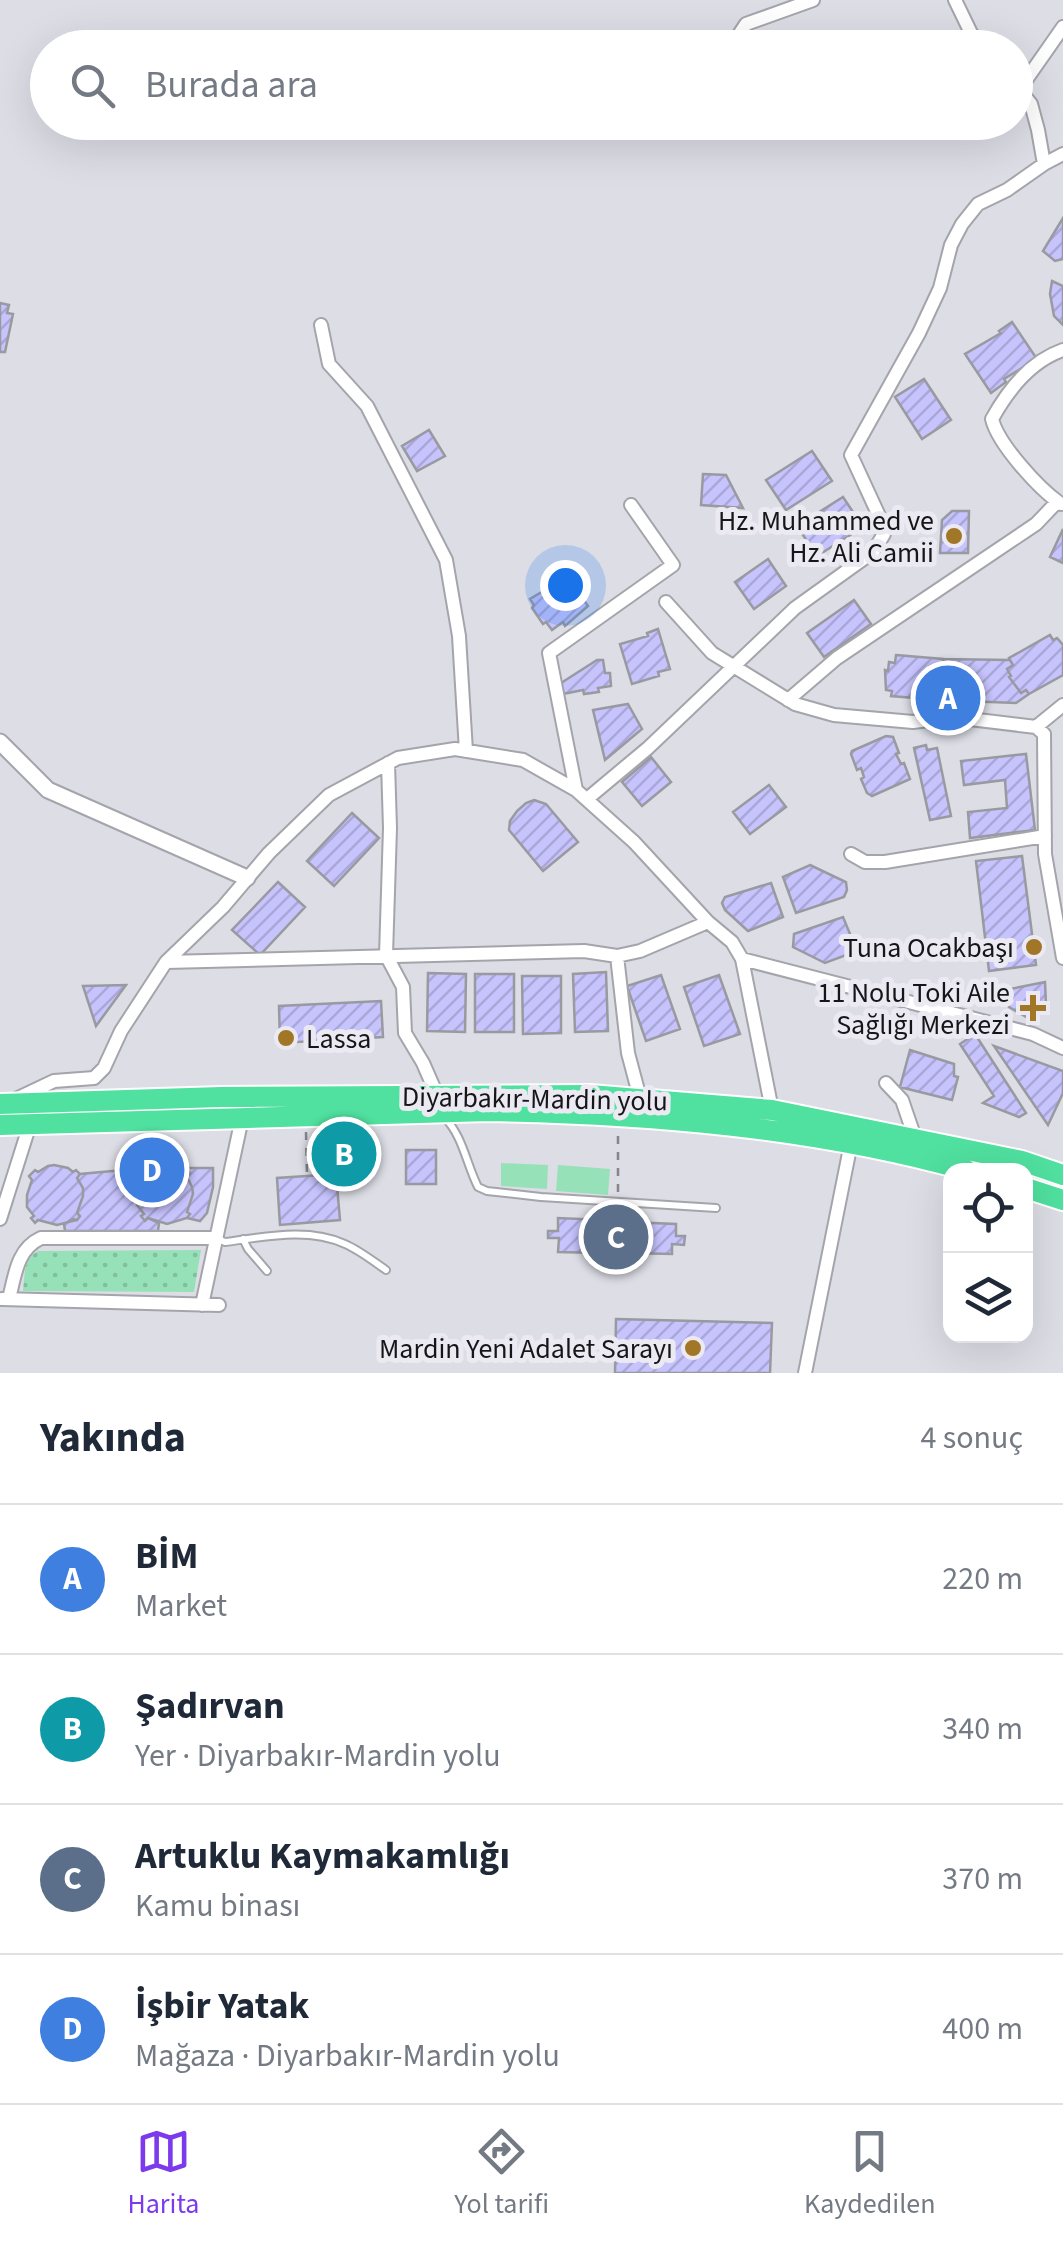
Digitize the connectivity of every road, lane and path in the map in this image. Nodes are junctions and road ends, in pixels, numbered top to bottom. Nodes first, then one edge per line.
1 (813, 0) edge
2 (955, 0) edge
3 (1063, 26) edge
4 (742, 30) edge
5 (969, 30) edge
6 (1033, 66) edge
7 (1033, 111) edge
8 (1063, 154) edge
9 (1044, 164) junction
10 (321, 325) dead end
11 (1063, 350) edge
12 (1060, 504) edge
13 (631, 505) dead end
14 (666, 602) dead end
15 (734, 666) junction
16 (788, 700) junction
17 (1063, 705) edge
18 (1036, 728) junction
19 (0, 742) edge
20 (466, 751) junction
21 (388, 763) junction
22 (581, 794) junction
23 (1046, 836) junction
24 (851, 854) dead end
25 (247, 878) junction
26 (708, 922) junction
27 (386, 956) junction
28 (617, 956) junction
29 (1063, 958) edge
30 (742, 959) junction
31 (166, 962) junction
32 (1063, 1048) edge
33 (886, 1083) dead end
34 (640, 1098) junction
35 (438, 1103) junction
36 (4, 1104) edge
37 (772, 1110) junction
38 (242, 1118) junction
39 (30, 1124) junction
40 (0, 1125) edge
41 (618, 1128) dead end
42 (306, 1131) dead end
43 (915, 1138) junction
44 (851, 1143) junction
45 (943, 1164) edge
46 (1063, 1175) edge
47 (306, 1176) dead end
48 (1033, 1190) edge
49 (1063, 1200) edge
50 (618, 1201) junction
51 (716, 1208) dead end
52 (0, 1218) edge
53 (216, 1238) junction
54 (243, 1240) junction
55 (386, 1270) dead end
56 (268, 1271) dead end
57 (4, 1299) edge
58 (202, 1304) junction
59 (220, 1305) dead end
60 (805, 1373) edge

1 - 4 street
2 - 5 street
3 - 6 street
7 - 9 street
8 - 9 street
9 - 15 street
10 - 20 street
11 - 12 street
12 - 16 street
13 - 22 street
14 - 15 street
15 - 16 street
15 - 22 street
16 - 18 street
17 - 18 street
18 - 23 street
19 - 25 street
20 - 21 street
20 - 22 street
21 - 25 street
21 - 27 street
22 - 26 street
23 - 24 street
23 - 29 street
25 - 31 street
26 - 28 street
26 - 30 street
27 - 28 street
27 - 31 street
27 - 35 street
28 - 34 street
30 - 32 street
30 - 37 street
31 - 36 street
33 - 43 street
34 - 35 highway, Diyarbakır-Mardin yolu
34 - 37 highway, Diyarbakır-Mardin yolu
35 - 36 highway, Diyarbakır-Mardin yolu
35 - 38 highway, Diyarbakır-Mardin yolu
35 - 44 highway, Diyarbakır-Mardin yolu
35 - 50 lane
37 - 43 highway, Diyarbakır-Mardin yolu
38 - 39 highway, Diyarbakır-Mardin yolu
38 - 53 street
39 - 40 highway, Diyarbakır-Mardin yolu
39 - 52 street
41 - 50 path
42 - 47 path
43 - 46 highway, Diyarbakır-Mardin yolu
44 - 45 highway, Diyarbakır-Mardin yolu
44 - 60 street
48 - 49 highway
50 - 51 lane
53 - 54 lane
53 - 57 street
53 - 58 street
54 - 55 lane
54 - 56 lane
57 - 58 street
58 - 59 street

